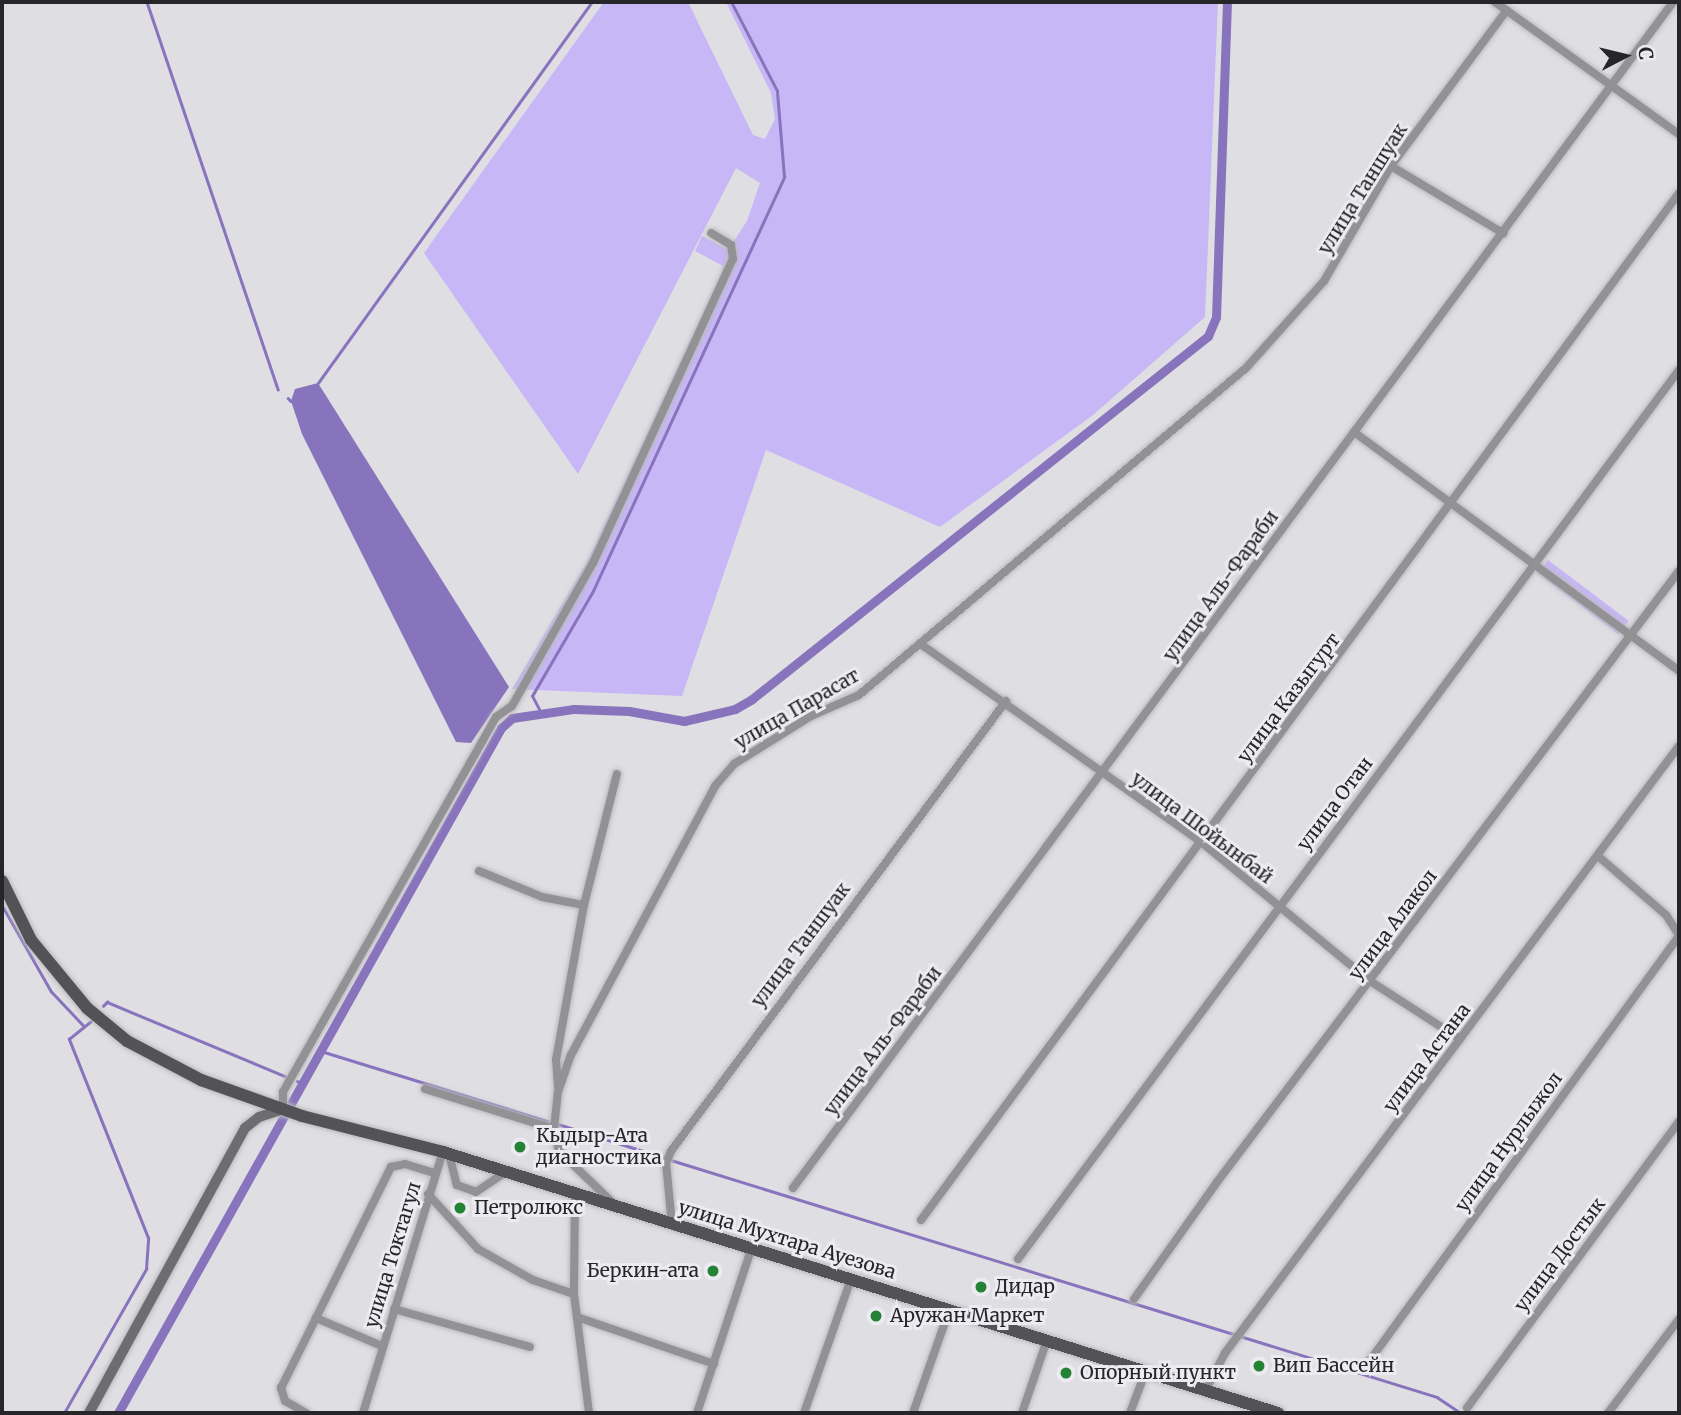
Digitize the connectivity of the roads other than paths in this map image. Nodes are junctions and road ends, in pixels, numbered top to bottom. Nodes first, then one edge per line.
1 (1496, 2) edge
2 (1673, 2) edge
3 (1507, 10) junction
4 (1611, 85) junction
5 (1679, 134) edge
6 (1391, 166) junction
7 (1679, 193) edge
8 (710, 233) dead end
9 (1503, 233) junction
10 (1267, 347) joint
11 (1679, 370) edge
12 (1354, 432) junction
13 (1452, 505) junction
14 (1534, 565) junction
15 (1679, 571) edge
16 (1631, 638) junction
17 (922, 645) junction
18 (1679, 671) edge
19 (1006, 701) junction
20 (1679, 746) edge
21 (617, 774) dead end
22 (1102, 774) junction
23 (1201, 842) junction
24 (1598, 856) junction
25 (479, 871) dead end
26 (2, 881) edge
27 (583, 905) junction
28 (1278, 906) junction
29 (1679, 936) edge
30 (1370, 981) junction
31 (1460, 1040) junction
32 (559, 1041) junction
33 (575, 1047) junction
34 (425, 1089) dead end
35 (558, 1092) junction
36 (283, 1109) junction
37 (1679, 1122) edge
38 (554, 1125) junction
39 (446, 1153) junction
40 (506, 1172) junction
41 (435, 1173) junction
42 (793, 1188) dead end
43 (428, 1194) junction
44 (575, 1194) junction
45 (618, 1208) junction
46 (921, 1220) dead end
47 (672, 1225) junction
48 (751, 1250) junction
49 (1018, 1259) dead end
50 (851, 1279) junction
51 (574, 1294) junction
52 (1134, 1299) dead end
53 (394, 1309) junction
54 (949, 1311) junction
55 (577, 1317) junction
56 (316, 1318) junction
57 (1679, 1319) edge
58 (1047, 1339) junction
59 (382, 1346) junction
60 (530, 1347) dead end
61 (713, 1364) junction
62 (1365, 1367) dead end
63 (1145, 1373) junction
64 (1205, 1391) junction
65 (1467, 1408) dead end
66 (89, 1413) edge
67 (306, 1413) edge
68 (363, 1413) edge
69 (589, 1413) edge
70 (697, 1413) edge
71 (804, 1413) edge
72 (913, 1413) edge
73 (1022, 1413) edge
74 (1130, 1413) edge
75 (1278, 1413) edge
76 (1608, 1413) edge

1 - 3 street
2 - 4 street, улица Аль-Фараби
3 - 4 street
3 - 6 street, улица Таншуак
4 - 5 street
4 - 9 street, улица Аль-Фараби
6 - 9 street
6 - 10 street, улица Таншуак
7 - 13 street, улица Казыгурт
8 - 36 street
9 - 12 street, улица Аль-Фараби
10 - 17 street, улица Парасат
11 - 14 street, улица Отан
12 - 13 street
12 - 22 street, улица Аль-Фараби
13 - 14 street
13 - 23 street, улица Казыгурт
14 - 16 street
14 - 28 street, улица Отан
15 - 16 street, улица Алакол
16 - 18 street
16 - 30 street, улица Алакол
17 - 19 street, улица Шойынбай
17 - 33 street, улица Парасат
19 - 22 street, улица Шойынбай
19 - 47 street, улица Таншуак
20 - 24 street, улица Астана
21 - 27 street
22 - 23 street, улица Шойынбай
22 - 42 street, улица Аль-Фараби
23 - 28 street, улица Шойынбай
23 - 46 street, улица Казыгурт
24 - 29 street
24 - 31 street, улица Астана
25 - 27 street
26 - 36 main road, улица Мухтара Ауезова
27 - 32 street
28 - 30 street, улица Шойынбай
28 - 49 street, улица Отан
29 - 62 street, улица Нурлыжол
30 - 31 street, улица Шойынбай
30 - 52 street, улица Алакол
31 - 64 street, улица Астана
32 - 33 street
32 - 35 street
33 - 35 street, улица Парасат
34 - 38 street
35 - 38 street, улица Парасат
36 - 39 main road, улица Мухтара Ауезова
36 - 66 main road
37 - 65 street, улица Достык
38 - 45 street
39 - 40 main road, улица Мухтара Ауезова
39 - 40 street
39 - 41 street, улица Токтагул
40 - 44 main road, улица Мухтара Ауезова
41 - 43 street, улица Токтагул
41 - 56 street, улица Токтагул
43 - 51 street
43 - 53 street, улица Токтагул
44 - 45 main road, улица Мухтара Ауезова
44 - 51 street
45 - 47 main road, улица Мухтара Ауезова
47 - 48 main road, улица Мухтара Ауезова
48 - 50 main road, улица Мухтара Ауезова
48 - 61 street
50 - 54 main road, улица Мухтара Ауезова
50 - 71 street
51 - 55 street
53 - 59 street, улица Токтагул
53 - 60 street
54 - 58 main road, улица Мухтара Ауезова
54 - 72 street
55 - 61 street
55 - 69 street
56 - 59 street, улица Токтагул
56 - 67 street
57 - 76 street
58 - 63 main road, улица Мухтара Ауезова
58 - 73 street
59 - 68 street, улица Токтагул
61 - 70 street
63 - 64 main road, улица Мухтара Ауезова
63 - 74 street
64 - 75 main road, улица Мухтара Ауезова

